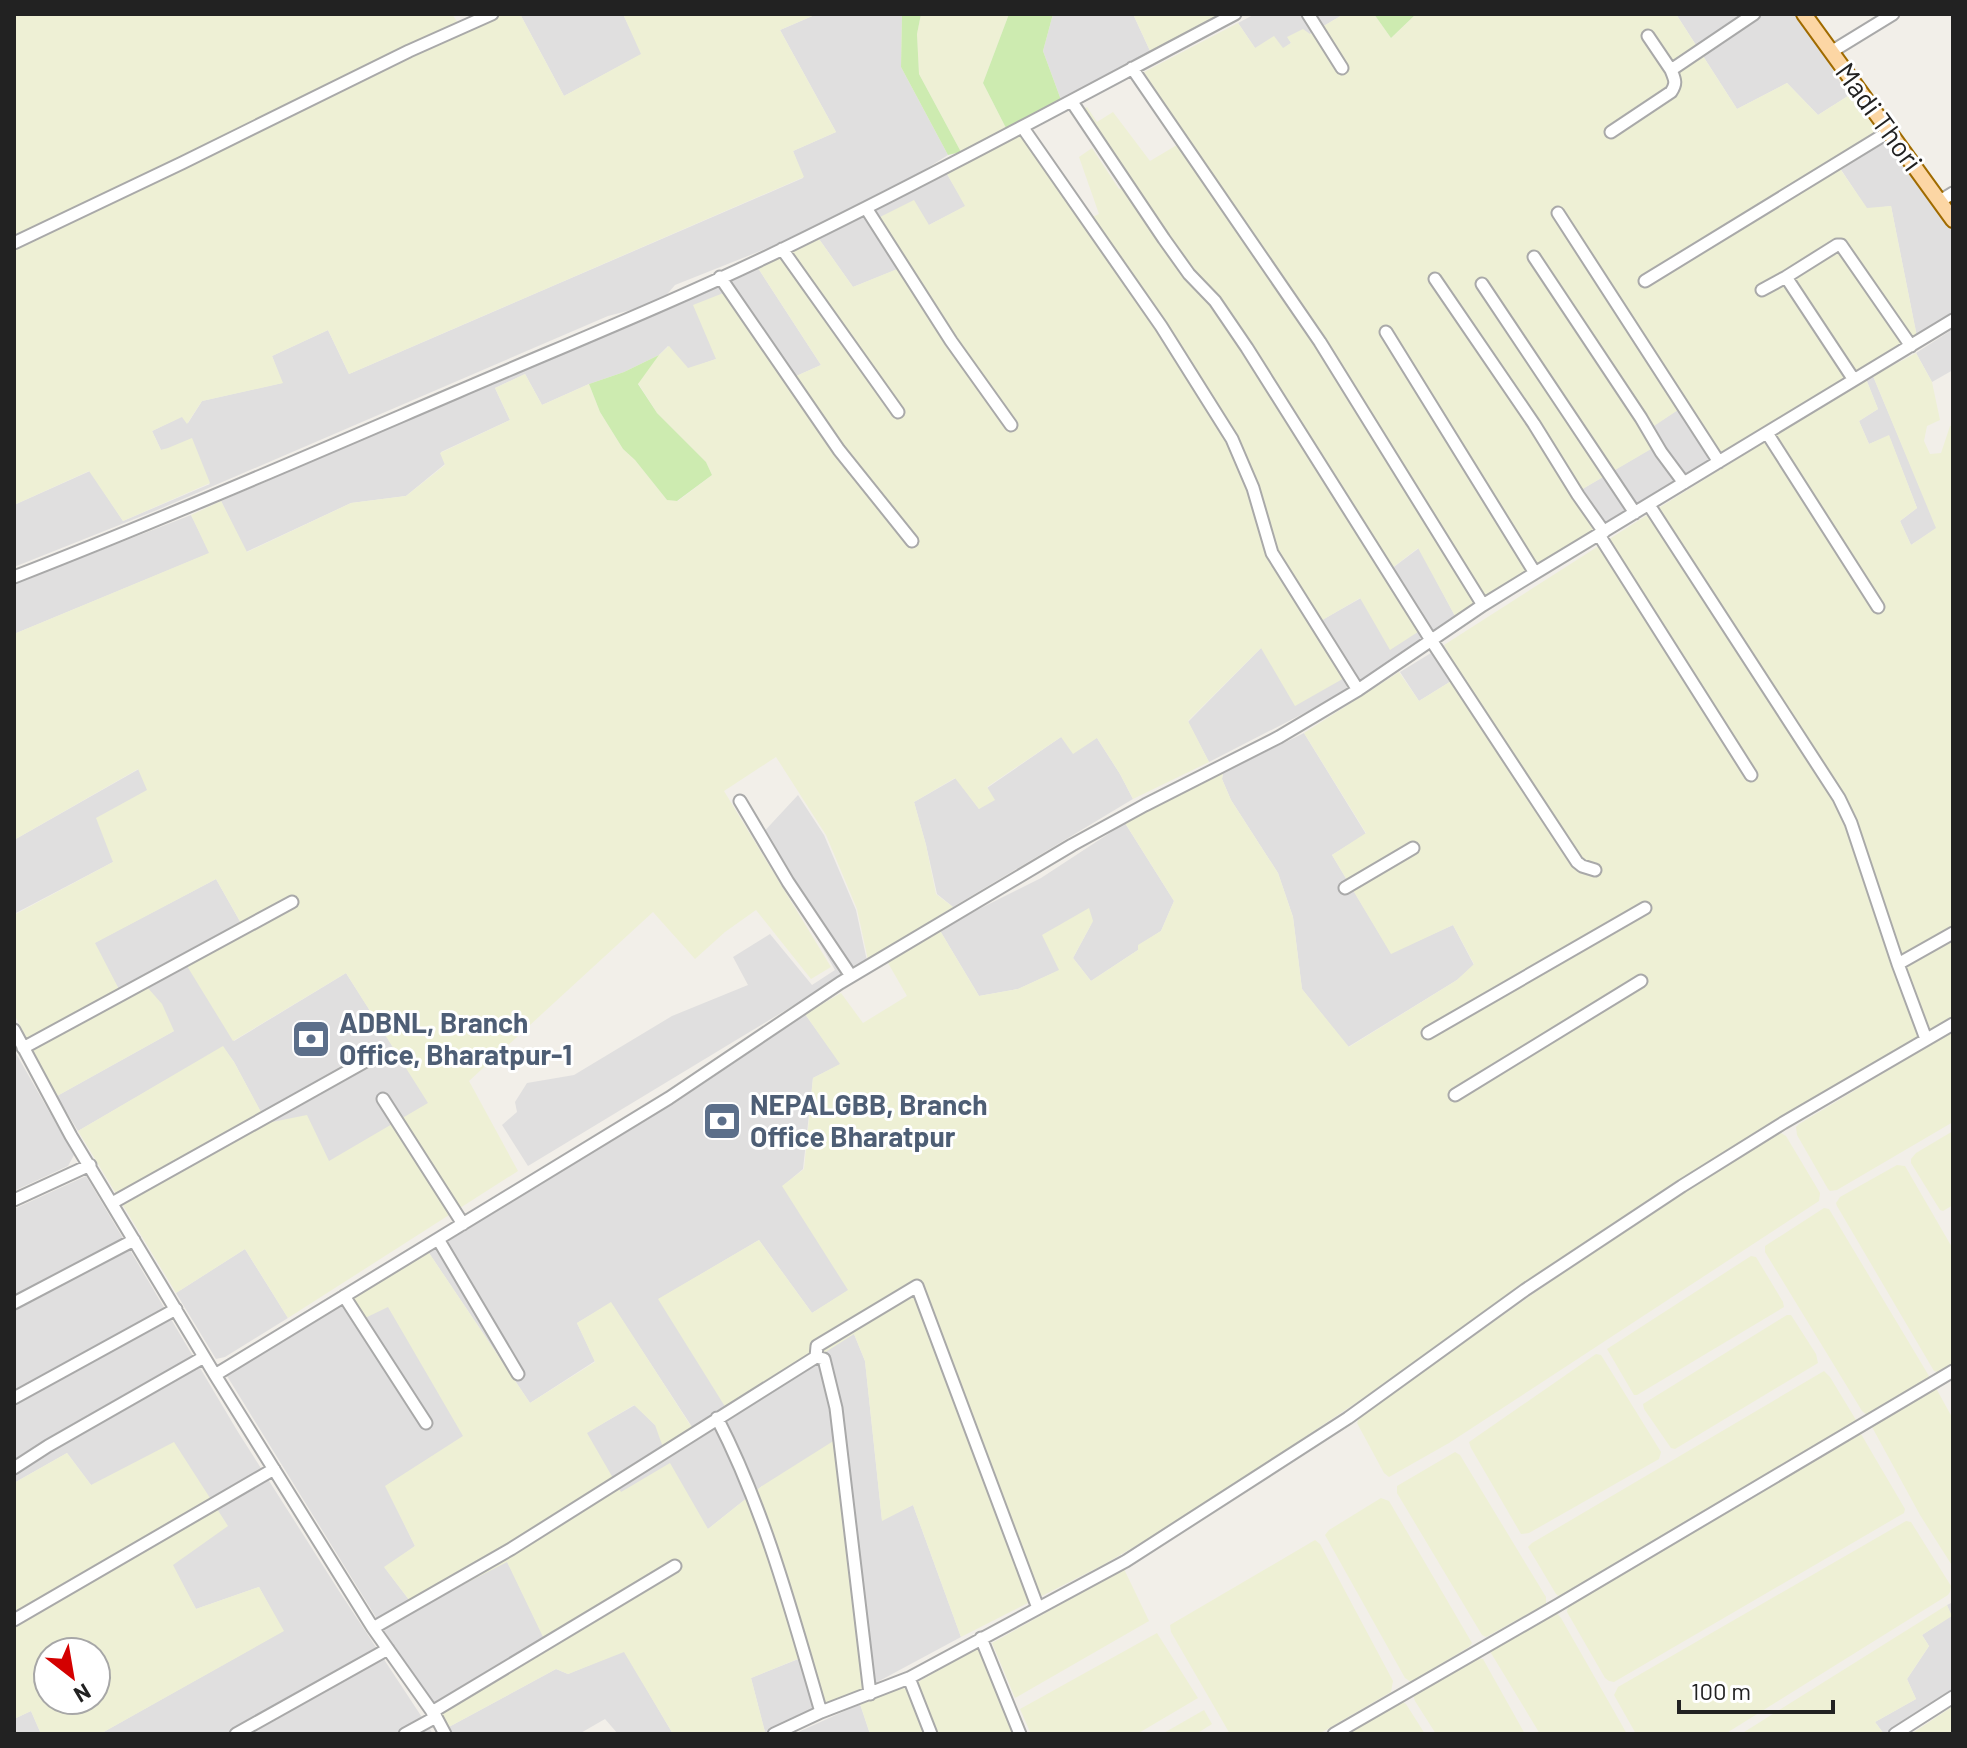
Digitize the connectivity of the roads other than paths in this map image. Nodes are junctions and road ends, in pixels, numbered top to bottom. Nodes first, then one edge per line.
1 (492, 14) edge
2 (1235, 14) edge
3 (1308, 14) edge
4 (1754, 14) edge
5 (1804, 14) edge
6 (1893, 14) edge
7 (1648, 36) dead end
8 (1831, 52) junction
9 (1132, 68) junction
10 (1342, 68) dead end
11 (1671, 70) junction
12 (1072, 102) junction
13 (1023, 128) junction
14 (1890, 131) junction
15 (1611, 132) dead end
16 (1947, 197) edge
17 (866, 208) junction
18 (1558, 213) dead end
19 (1953, 220) edge
20 (14, 243) edge
21 (782, 249) junction
22 (1534, 257) dead end
23 (720, 277) junction
24 (1786, 277) junction
25 (1435, 279) dead end
26 (1645, 281) dead end
27 (1482, 284) dead end
28 (1762, 290) dead end
29 (1953, 320) edge
30 (1386, 332) dead end
31 (1911, 346) junction
32 (1854, 380) junction
33 (898, 412) dead end
34 (1011, 425) dead end
35 (1767, 433) junction
36 (1719, 462) junction
37 (1684, 483) junction
38 (1649, 505) junction
39 (1635, 513) junction
40 (1602, 533) junction
41 (912, 541) dead end
42 (1535, 573) junction
43 (14, 577) edge
44 (1483, 605) junction
45 (1878, 607) dead end
46 (1431, 640) junction
47 (1358, 690) junction
48 (1751, 775) dead end
49 (740, 801) dead end
50 (1413, 848) dead end
51 (1595, 870) dead end
52 (1345, 888) dead end
53 (292, 902) dead end
54 (1645, 908) dead end
55 (1953, 933) edge
56 (1898, 964) junction
57 (851, 976) junction
58 (1641, 981) dead end
59 (1953, 1024) edge
60 (14, 1030) edge
61 (1428, 1033) dead end
62 (1926, 1039) junction
63 (23, 1048) junction
64 (366, 1061) dead end
65 (1455, 1095) dead end
66 (383, 1099) dead end
67 (90, 1165) junction
68 (14, 1200) edge
69 (112, 1203) junction
70 (463, 1224) junction
71 (438, 1239) junction
72 (134, 1240) junction
73 (344, 1296) junction
74 (14, 1303) edge
75 (176, 1309) junction
76 (204, 1357) junction
77 (816, 1357) junction
78 (1953, 1371) edge
79 (518, 1374) dead end
80 (215, 1375) junction
81 (14, 1398) edge
82 (717, 1418) junction
83 (426, 1423) dead end
84 (14, 1468) edge
85 (274, 1469) junction
86 (675, 1566) dead end
87 (1038, 1608) junction
88 (14, 1620) edge
89 (373, 1628) junction
90 (981, 1638) junction
91 (388, 1649) junction
92 (909, 1678) junction
93 (870, 1694) junction
94 (1953, 1697) edge
95 (821, 1712) junction
96 (434, 1715) junction
97 (236, 1734) edge
98 (405, 1734) edge
99 (445, 1734) edge
100 (774, 1734) edge
101 (931, 1734) edge
102 (1020, 1734) edge
103 (1334, 1734) edge
104 (1895, 1734) edge

1 - 20 street
2 - 9 street
3 - 10 street
4 - 11 street
5 - 8 main road, Madi Thori
6 - 8 street
7 - 11 street
8 - 14 main road, Madi Thori
9 - 12 street
9 - 44 street
11 - 15 street
12 - 13 street
12 - 46 street
13 - 17 street
13 - 47 street
14 - 16 main road, Madi Thori
14 - 26 street
16 - 19 main road, Madi Thori
17 - 21 street
17 - 34 street
18 - 36 street
21 - 23 street
21 - 33 street
22 - 37 street
23 - 41 street
23 - 43 street
24 - 28 street
24 - 31 street
24 - 32 street
25 - 40 street
27 - 39 street
29 - 31 street
30 - 42 street
31 - 32 street
32 - 35 street
35 - 36 street
35 - 45 street
36 - 37 street
37 - 38 street
38 - 39 street
38 - 56 street
39 - 40 street
40 - 42 street
40 - 48 street
42 - 44 street
44 - 46 street
46 - 47 street
46 - 51 street
47 - 57 street
49 - 57 street
50 - 52 street
53 - 63 street
54 - 61 street
55 - 56 street
56 - 62 street
57 - 70 street
58 - 65 street
59 - 62 street
60 - 63 street
62 - 87 street
63 - 67 street
64 - 69 street
66 - 70 street
67 - 68 street
67 - 69 street
69 - 72 street
70 - 71 street
71 - 73 street
71 - 79 street
72 - 74 street
72 - 75 street
73 - 80 street
73 - 83 street
75 - 76 street
75 - 81 street
76 - 80 street
76 - 84 street
77 - 82 street
77 - 87 street
77 - 93 street
78 - 103 street
80 - 85 street
82 - 89 street
82 - 95 street
85 - 88 street
85 - 89 street
86 - 96 street
87 - 90 street
89 - 91 street
90 - 92 street
90 - 102 street
91 - 96 street
91 - 97 street
92 - 93 street
92 - 101 street
93 - 95 street
94 - 104 street
95 - 100 street
96 - 98 street
96 - 99 street

